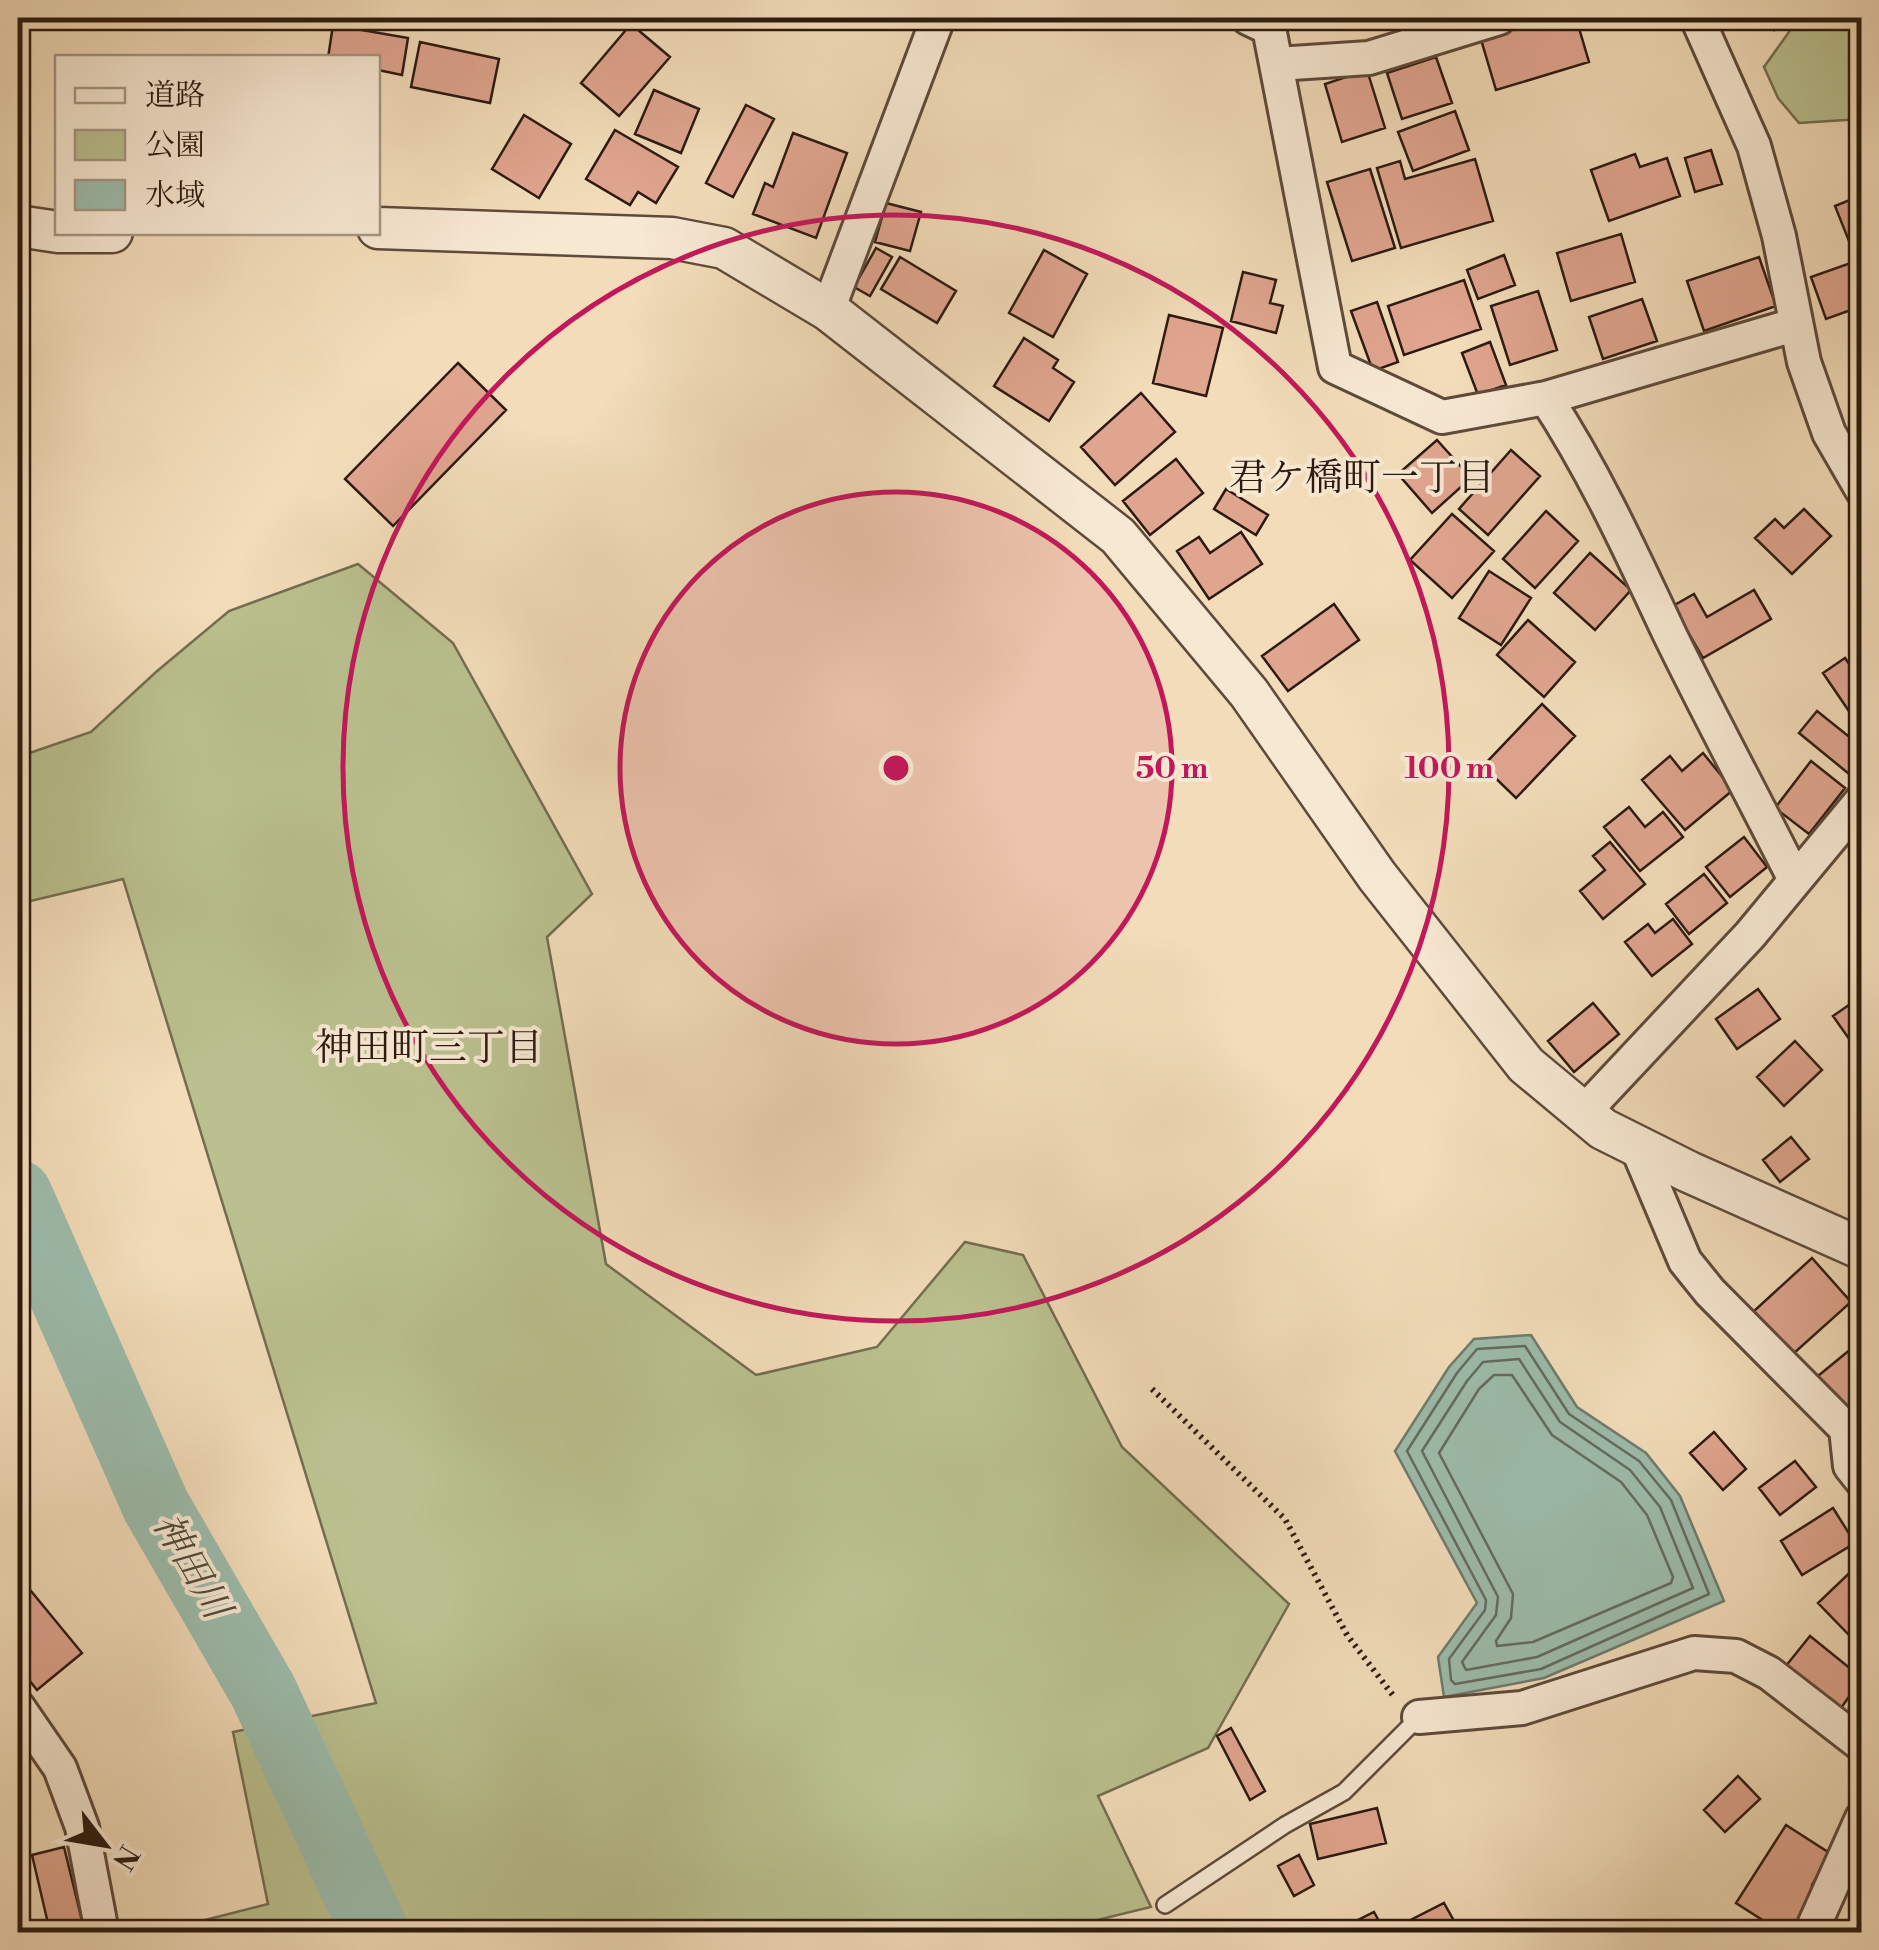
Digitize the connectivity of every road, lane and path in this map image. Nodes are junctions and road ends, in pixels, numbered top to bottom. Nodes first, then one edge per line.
1 (938, 18) edge
2 (1248, 18) edge
3 (1498, 18) edge
4 (1697, 18) edge
5 (1277, 64) junction
6 (18, 226) edge
7 (380, 228) edge
8 (55, 231) edge
9 (828, 310) junction
10 (1794, 324) junction
11 (1546, 398) junction
12 (1862, 490) edge
13 (1861, 803) edge
14 (1795, 880) junction
15 (1582, 1114) junction
16 (1636, 1145) junction
17 (1862, 1249) edge
18 (1152, 1389) dead end
19 (1862, 1481) edge
20 (18, 1706) edge
21 (1419, 1717) junction
22 (1862, 1745) edge
23 (1862, 1818) edge
24 (1164, 1906) dead end
25 (102, 1932) edge
26 (1811, 1932) edge

1 - 9 street
2 - 5 street
3 - 5 street
4 - 10 street
5 - 11 street
6 - 8 street
7 - 9 street
9 - 15 street
10 - 11 street
10 - 12 street
11 - 14 street
13 - 14 street
14 - 15 street
15 - 16 street
16 - 17 street
16 - 19 street
18 - 21 path
20 - 25 street
21 - 22 street
21 - 24 lane
23 - 26 street

